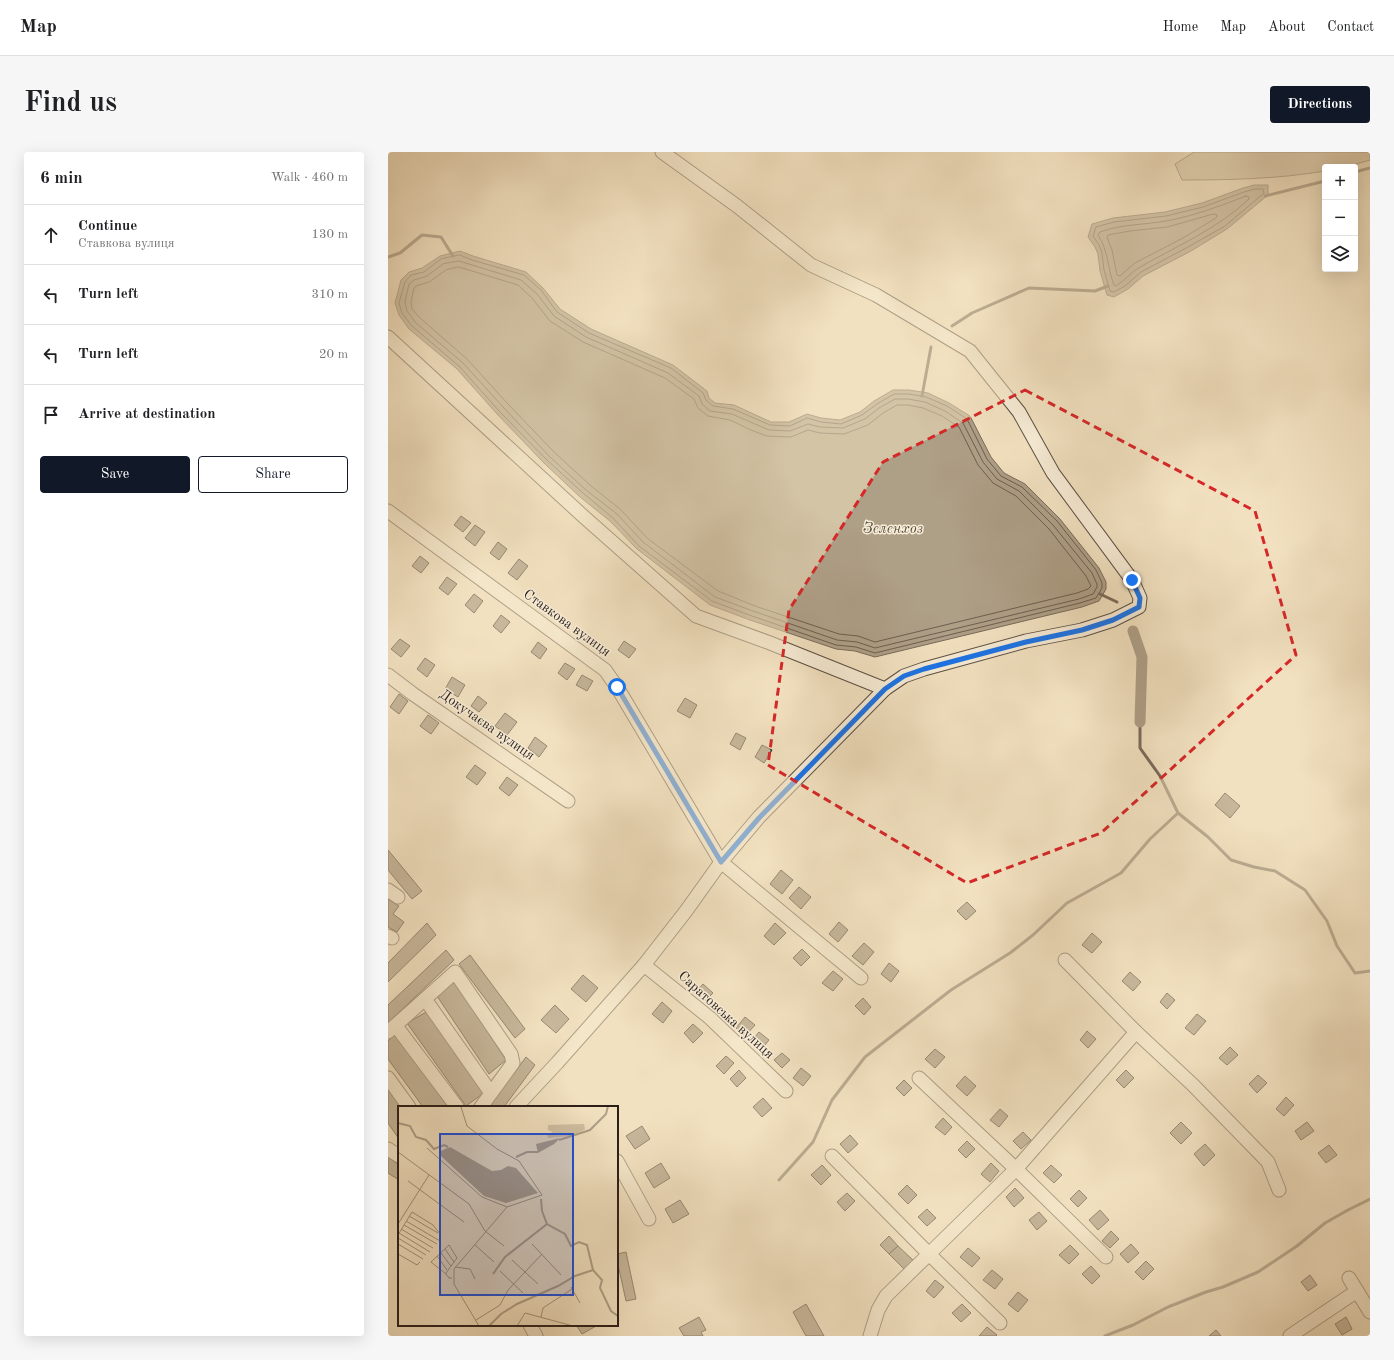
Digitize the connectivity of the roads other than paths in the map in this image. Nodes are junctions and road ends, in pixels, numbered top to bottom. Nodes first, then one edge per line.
1 (662, 152) edge
2 (388, 337) edge
3 (388, 511) edge
4 (388, 674) edge
5 (885, 689) junction
6 (568, 801) dead end
7 (721, 862) junction
8 (1065, 960) dead end
9 (644, 965) junction
10 (861, 978) dead end
11 (425, 999) junction
12 (392, 1029) edge
13 (1136, 1032) junction
14 (388, 1078) edge
15 (919, 1078) dead end
16 (786, 1091) dead end
17 (491, 1094) junction
18 (408, 1106) edge
19 (455, 1106) edge
20 (482, 1106) edge
21 (517, 1106) edge
22 (388, 1149) edge
23 (398, 1155) edge
24 (832, 1156) dead end
25 (618, 1162) edge
26 (1016, 1169) junction
27 (1279, 1190) dead end
28 (649, 1219) dead end
29 (928, 1254) junction
30 (1106, 1257) dead end
31 (1349, 1278) dead end
32 (1357, 1291) junction
33 (1370, 1312) edge
34 (1000, 1323) dead end
35 (531, 1326) edge
36 (536, 1336) edge
37 (870, 1336) edge
38 (1290, 1336) edge

1 - 5 street
2 - 5 street
3 - 7 street, Ставкова вулиця
4 - 6 street, Докучаєва вулиця
5 - 7 street
7 - 9 street
7 - 10 street
8 - 13 street
9 - 16 street, Саратовська вулиця
9 - 21 street
11 - 12 street
11 - 17 street
11 - 17 street
12 - 19 street
13 - 26 street
13 - 27 street
14 - 18 street
15 - 26 street
17 - 20 street
22 - 23 street
24 - 29 street
25 - 28 street
26 - 29 street
26 - 30 street
29 - 34 street
29 - 37 street
31 - 32 street
32 - 33 street
32 - 38 street
35 - 36 street

